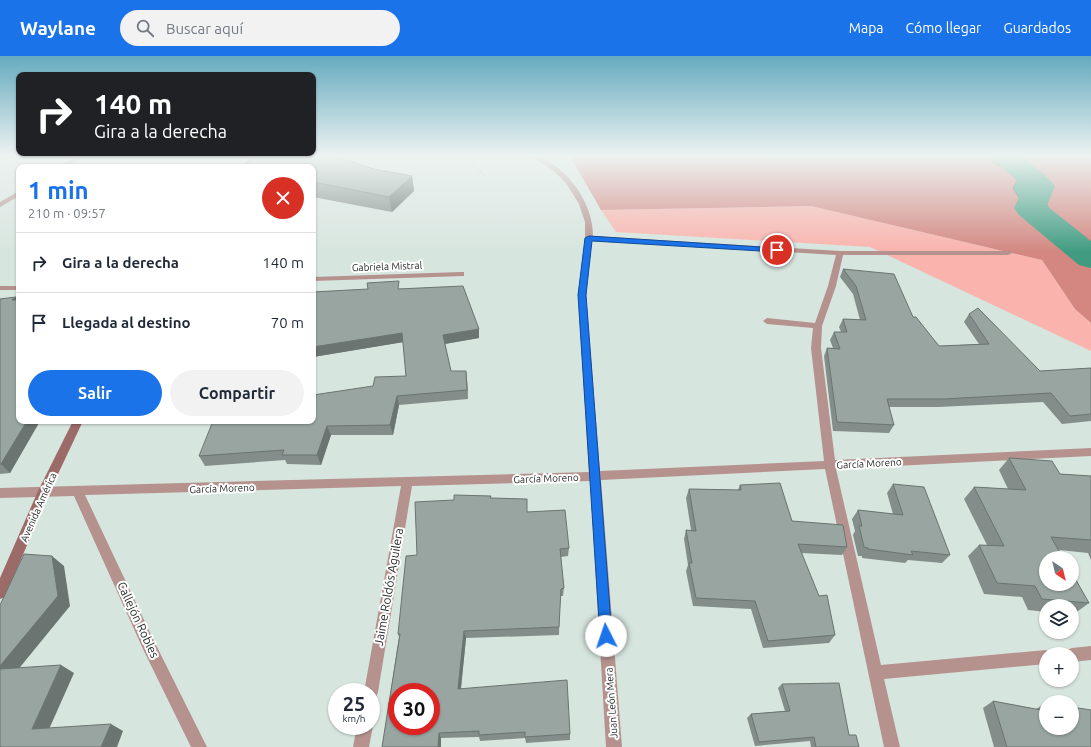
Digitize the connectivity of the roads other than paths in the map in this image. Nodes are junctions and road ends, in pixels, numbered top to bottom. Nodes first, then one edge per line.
1 (574, 188) edge
2 (16, 195) edge
3 (0, 205) edge
4 (589, 238) junction
5 (840, 253) junction
6 (1008, 253) dead end
7 (461, 274) dead end
8 (316, 279) edge
9 (0, 288) edge
10 (16, 288) edge
11 (767, 321) dead end
12 (818, 326) junction
13 (77, 424) edge
14 (1091, 452) edge
15 (830, 466) junction
16 (594, 476) junction
17 (407, 483) junction
18 (44, 491) junction
19 (78, 492) junction
20 (0, 493) edge
21 (0, 593) edge
22 (1091, 653) edge
23 (1079, 654) edge
24 (1039, 658) edge
25 (876, 673) junction
26 (373, 683) edge
27 (363, 735) edge
28 (199, 747) edge
29 (361, 747) edge
30 (614, 747) edge
31 (892, 747) edge

1 - 4 street, Juan León Mera
2 - 3 street
4 - 5 street
4 - 16 street, Juan León Mera
5 - 6 street
5 - 12 street
7 - 8 street, Gabriela Mistral
9 - 10 street
11 - 12 street
12 - 15 street
13 - 18 street, Avenida América
14 - 15 street, García Moreno
15 - 16 street, García Moreno
15 - 25 street
16 - 17 street, García Moreno
16 - 30 street, Juan León Mera
17 - 19 street, García Moreno
17 - 26 street, Jaime Roldós Aguilera
18 - 19 street, García Moreno
18 - 20 street, García Moreno
18 - 21 street, Avenida América
19 - 28 street, Callejón Robles
22 - 23 street
24 - 25 street
25 - 31 street
27 - 29 street

